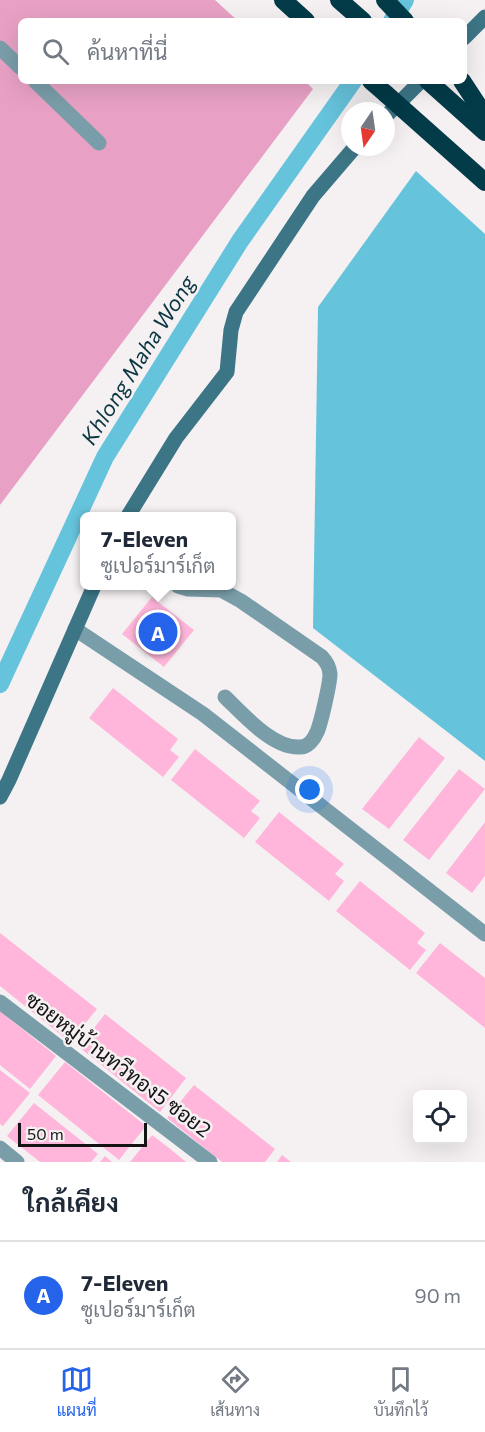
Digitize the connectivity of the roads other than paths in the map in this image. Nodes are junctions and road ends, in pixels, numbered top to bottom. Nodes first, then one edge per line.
1 (283, 0) edge
2 (339, 0) edge
3 (385, 0) edge
4 (485, 17) edge
5 (303, 18) edge
6 (360, 18) edge
7 (402, 18) edge
8 (467, 35) edge
9 (0, 48) edge
10 (18, 65) edge
11 (38, 84) edge
12 (374, 84) edge
13 (418, 84) edge
14 (432, 84) edge
15 (464, 84) edge
16 (395, 107) edge
17 (485, 116) edge
18 (485, 132) edge
19 (99, 143) dead end
20 (347, 156) edge
21 (485, 182) edge
22 (130, 512) edge
23 (92, 590) edge
24 (221, 590) edge
25 (75, 629) junction
26 (225, 697) dead end
27 (0, 797) edge
28 (485, 934) edge
29 (0, 1002) edge
30 (0, 1148) edge
31 (17, 1162) edge
32 (210, 1162) edge

1 - 5 highway
2 - 6 highway
3 - 7 highway
4 - 8 street
9 - 10 street
11 - 19 street
12 - 21 highway, bridge
13 - 16 street
14 - 18 highway
15 - 17 highway
20 - 22 street
23 - 25 street
24 - 26 street
25 - 27 street
25 - 28 street
29 - 32 street, ซอยหมู่บ้านทวีทอง5 ซอย2
30 - 31 street

